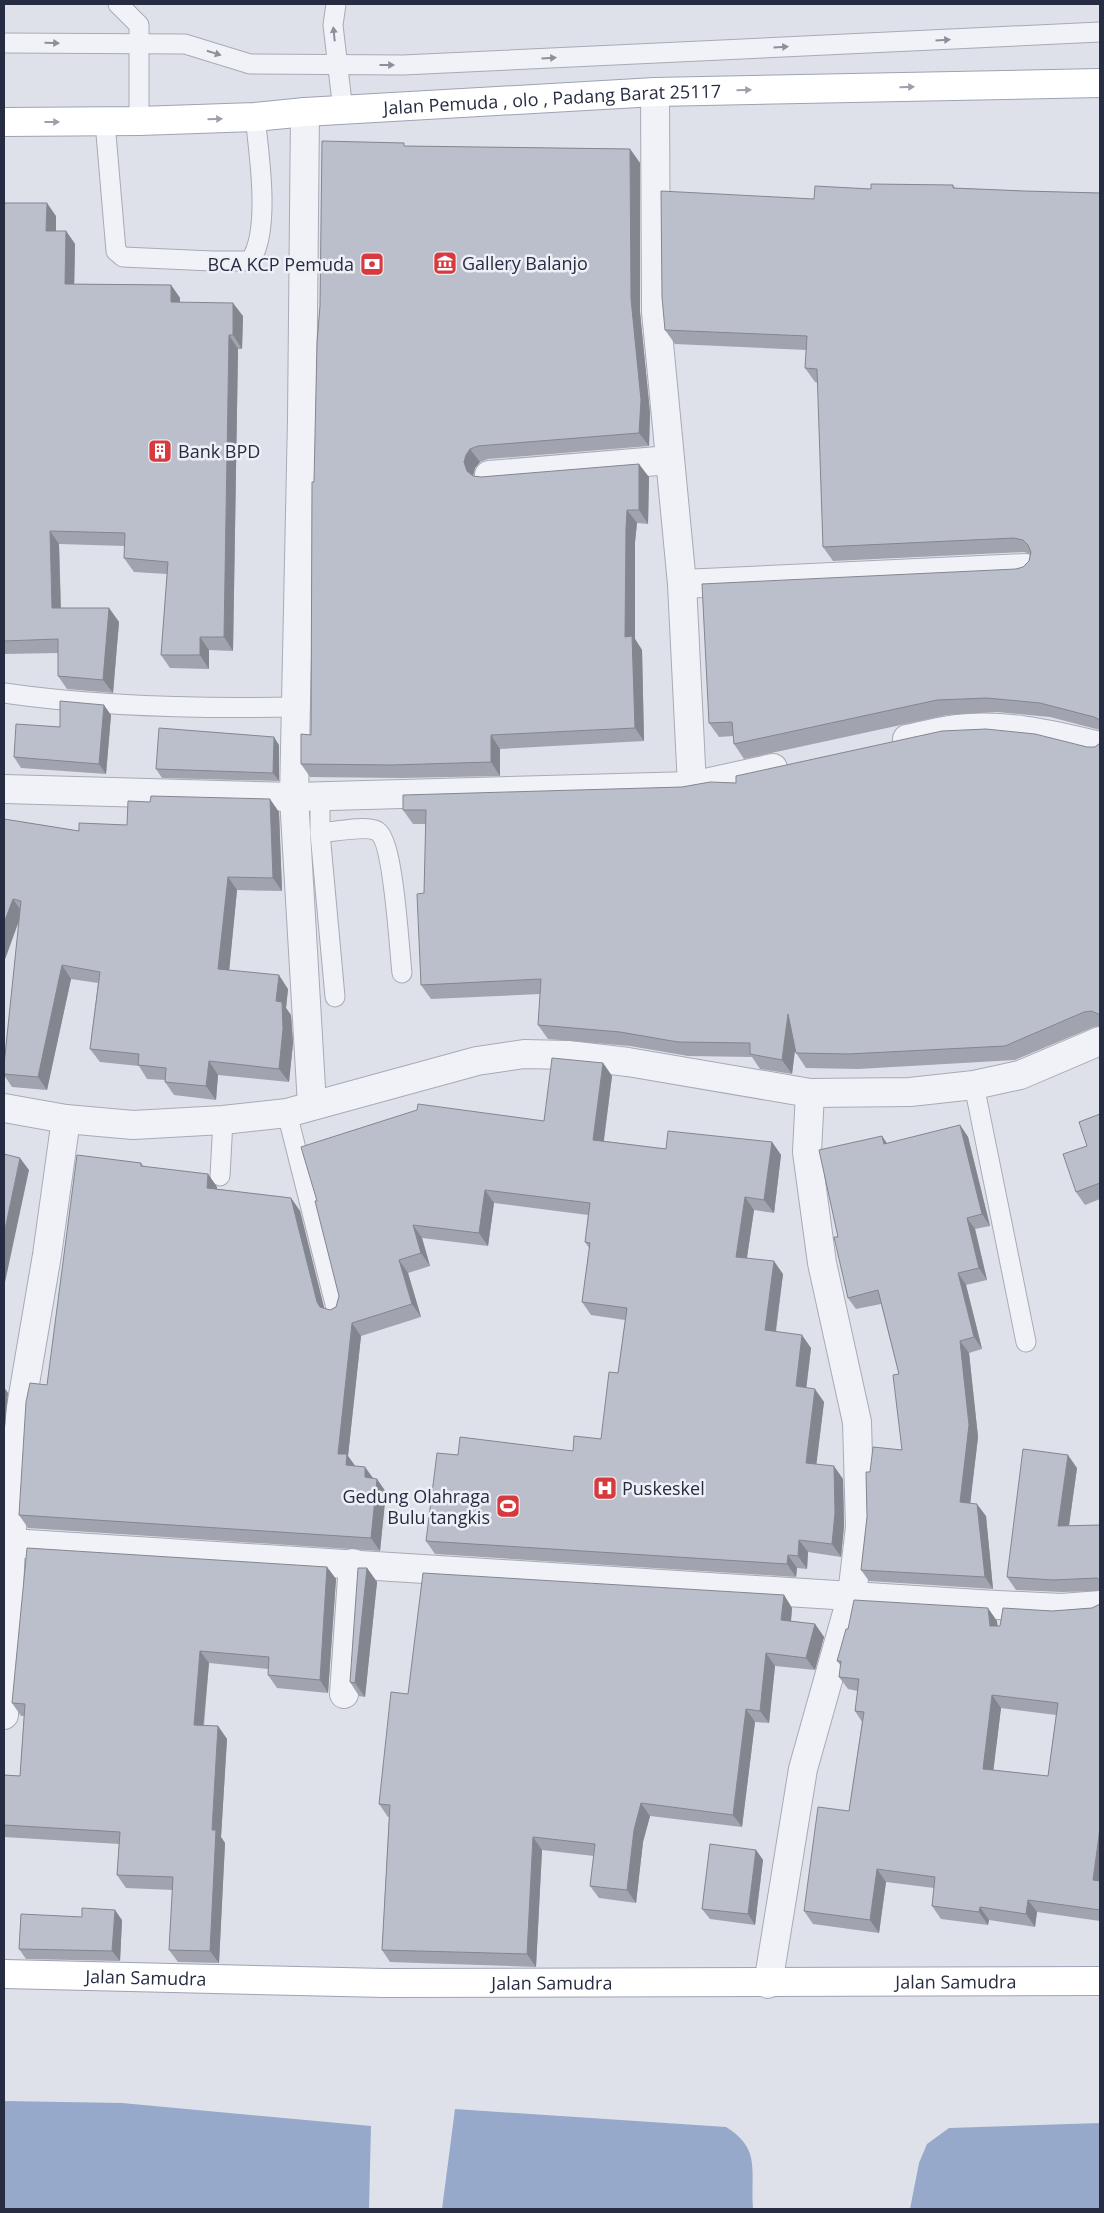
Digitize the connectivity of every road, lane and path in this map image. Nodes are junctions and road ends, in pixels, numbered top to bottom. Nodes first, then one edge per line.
1 (118, 4) edge
2 (336, 4) edge
3 (1100, 32) edge
4 (4, 43) edge
5 (139, 44) junction
6 (338, 65) junction
7 (1100, 83) edge
8 (654, 92) junction
9 (343, 111) junction
10 (305, 112) junction
11 (256, 117) junction
12 (139, 121) junction
13 (4, 122) edge
14 (105, 122) junction
15 (670, 460) junction
16 (489, 475) edge
17 (1025, 568) edge
18 (682, 584) junction
19 (4, 693) edge
20 (297, 707) junction
21 (883, 744) edge
22 (1100, 746) edge
23 (797, 763) edge
24 (692, 786) junction
25 (4, 789) edge
26 (307, 796) junction
27 (320, 833) junction
28 (402, 973) dead end
29 (335, 996) dead end
30 (1100, 1040) edge
31 (974, 1085) junction
32 (810, 1093) junction
33 (4, 1108) edge
34 (299, 1109) junction
35 (66, 1119) junction
36 (224, 1120) junction
37 (220, 1176) dead end
38 (337, 1312) edge
39 (1026, 1342) dead end
40 (11, 1543) junction
41 (353, 1563) junction
42 (852, 1595) junction
43 (1100, 1604) edge
44 (344, 1694) dead end
45 (4, 1704) edge
46 (4, 1974) edge
47 (1100, 1981) edge
48 (768, 1984) junction

1 - 5 lane
6 -> 2 lane
6 -> 3 lane
4 -> 5 lane
5 -> 6 lane
5 - 12 lane
6 - 9 lane
8 -> 7 main road, Jalan Pemuda , olo , Padang Barat 25117
8 - 9 main road, Jalan Pemuda , olo , Padang Barat 25117
8 - 15 street
9 - 10 main road, Jalan Pemuda , olo , Padang Barat 25117
10 - 11 main road, Jalan Pemuda , olo , Padang Barat 25117
10 - 20 street
12 -> 11 main road, Jalan Pemuda , olo , Padang Barat 25117
11 - 14 lane
12 - 14 main road, Jalan Pemuda , olo , Padang Barat 25117
13 -> 14 main road, Jalan Pemuda , olo , Padang Barat 25117
15 - 16 street
15 - 18 street
17 - 18 street
18 - 24 street
19 - 20 lane
20 - 26 street
21 - 22 street
23 - 24 street
24 - 26 street
25 - 26 street
26 - 27 lane
26 - 34 street
27 - 28 lane
27 - 29 lane
30 - 31 street
31 - 32 street
31 - 39 lane
32 - 34 street
32 - 42 street
33 - 35 street
34 - 36 street
34 - 38 lane
35 - 36 street
35 - 40 street
36 - 37 lane
40 - 41 street
40 - 45 street
41 - 42 street
41 - 44 street
42 - 43 street
42 - 48 street
46 - 48 main road, Jalan Samudra
47 - 48 main road, Jalan Samudra

